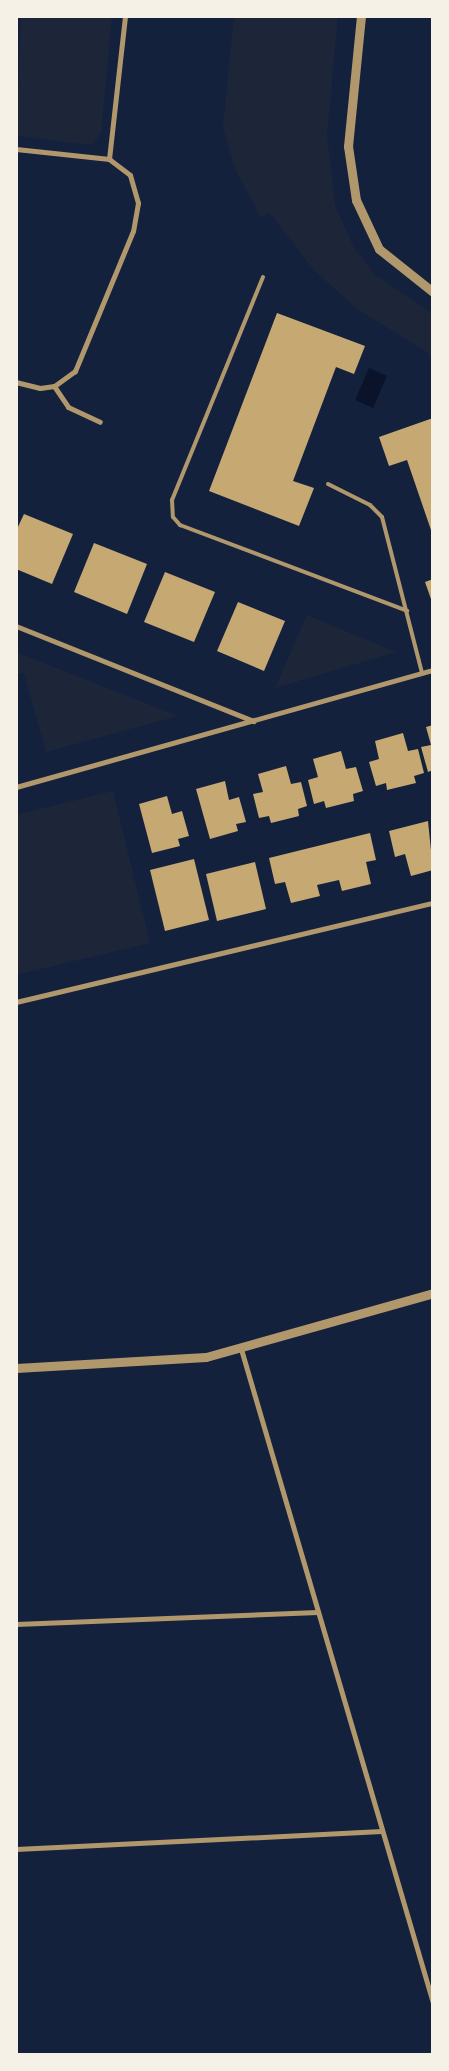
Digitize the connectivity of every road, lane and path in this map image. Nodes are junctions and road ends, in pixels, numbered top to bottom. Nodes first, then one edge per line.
1 (125, 16) edge
2 (361, 16) edge
3 (16, 149) edge
4 (109, 158) junction
5 (263, 277) dead end
6 (433, 292) edge
7 (16, 382) edge
8 (54, 386) junction
9 (100, 422) dead end
10 (328, 484) dead end
11 (406, 611) junction
12 (16, 626) edge
13 (433, 670) edge
14 (422, 673) junction
15 (254, 721) junction
16 (16, 787) edge
17 (433, 903) edge
18 (16, 1002) edge
19 (433, 1293) edge
20 (241, 1349) junction
21 (16, 1368) edge
22 (318, 1612) junction
23 (16, 1624) edge
24 (382, 1831) junction
25 (16, 1849) edge
26 (433, 2003) edge

1 - 4 street
2 - 6 street
3 - 4 street
4 - 8 street
5 - 11 lane
7 - 8 street
8 - 9 street
10 - 11 lane
11 - 14 lane
12 - 15 street
13 - 14 street
14 - 15 street
15 - 16 street
17 - 18 street
19 - 20 street
20 - 21 street
20 - 22 street
22 - 23 street
22 - 24 street
24 - 25 street
24 - 26 street

